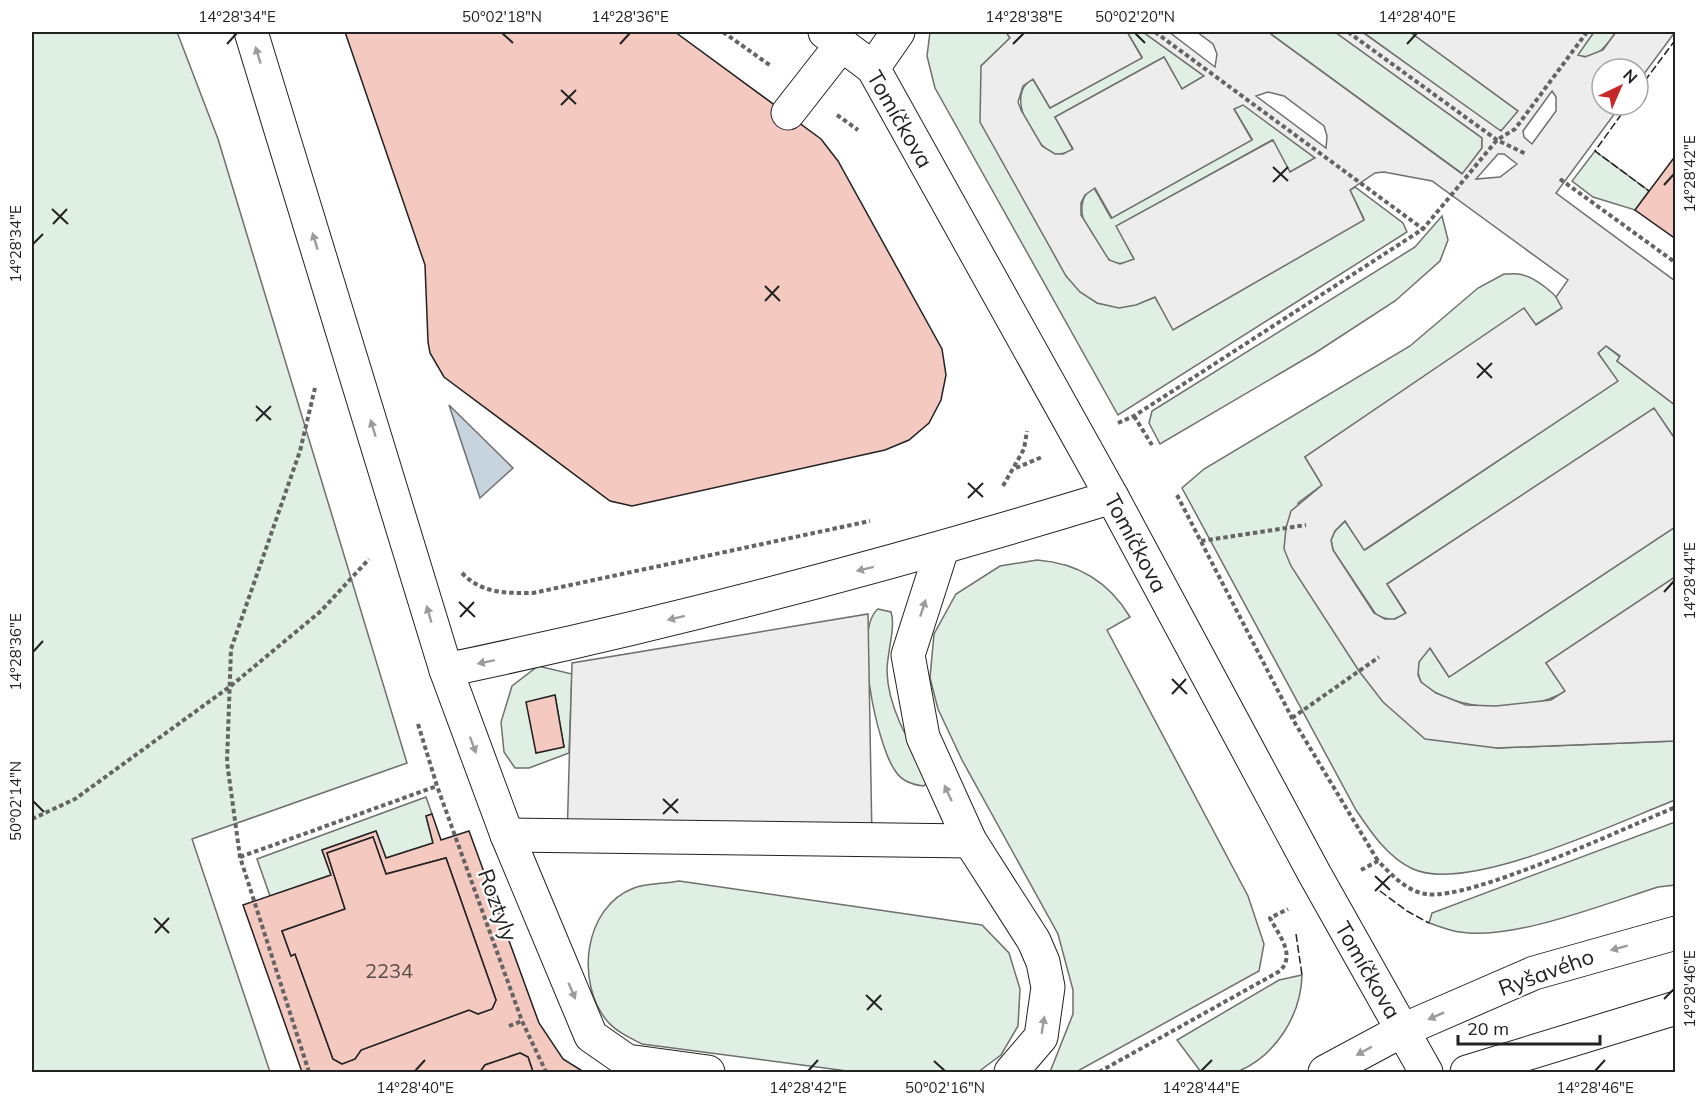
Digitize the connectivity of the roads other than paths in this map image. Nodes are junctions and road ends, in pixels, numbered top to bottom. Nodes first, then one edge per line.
1 (250, 32) edge
2 (898, 32) edge
3 (834, 38) edge
4 (873, 68) junction
5 (791, 93) road end
6 (1112, 497) junction
7 (942, 549) junction
8 (446, 670) junction
9 (507, 835) junction
10 (970, 841) junction
11 (1676, 933) edge
12 (1676, 1008) edge
13 (1403, 1030) junction
14 (708, 1072) edge
15 (1011, 1072) edge
16 (1325, 1072) edge
17 (1426, 1072) edge
18 (1467, 1072) edge

8 -> 1 street
2 - 4 street
3 - 4 street, Tomíčkova
3 - 5 street
4 - 6 street, Tomíčkova
6 - 7 street
6 - 13 street, Tomíčkova
7 -> 8 street
10 -> 7 street
8 -> 9 street
9 - 10 street
9 -> 14 street
15 -> 10 street
11 -> 13 street, Ryšavého
12 - 18 street
13 -> 16 street, Ryšavého
13 - 17 street, Tomíčkova

